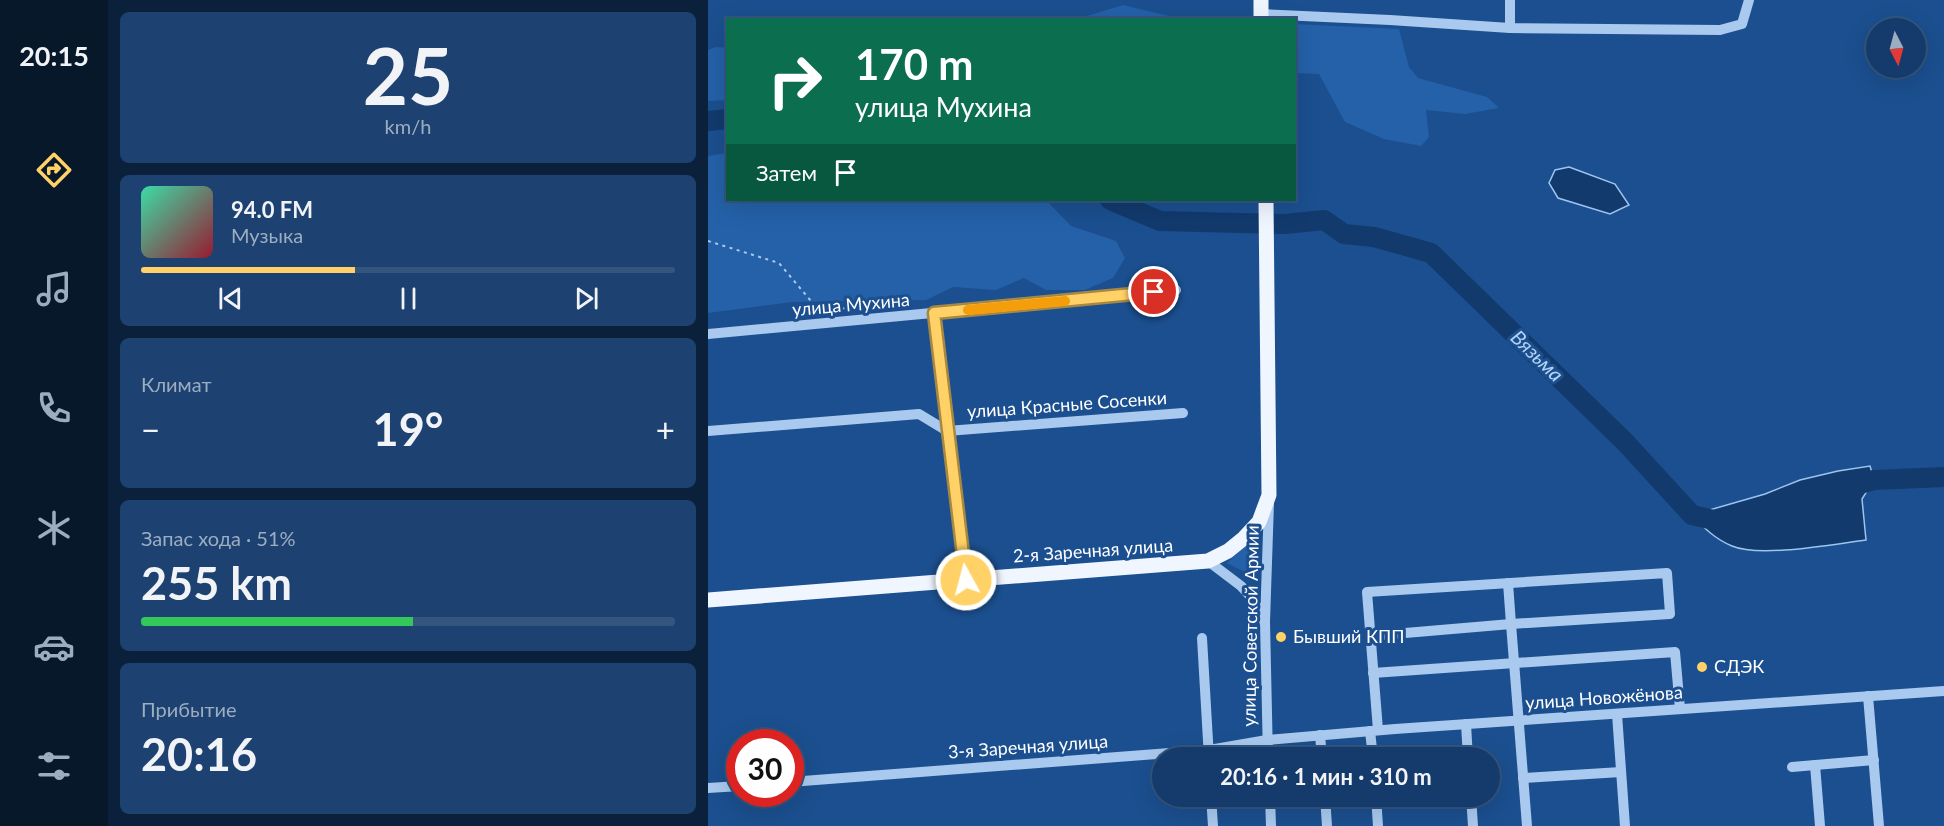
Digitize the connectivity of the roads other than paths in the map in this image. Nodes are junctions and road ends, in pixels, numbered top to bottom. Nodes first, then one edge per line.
1 (1510, 0) edge
2 (1749, 0) edge
3 (1261, 11) edge
4 (1510, 28) junction
5 (1266, 201) edge
6 (1176, 290) dead end
7 (934, 313) junction
8 (708, 334) edge
9 (1183, 413) dead end
10 (947, 430) junction
11 (708, 431) edge
12 (1269, 495) junction
13 (1208, 561) junction
14 (966, 580) junction
15 (1508, 583) junction
16 (708, 600) edge
17 (1265, 622) junction
18 (1511, 624) junction
19 (1370, 636) junction
20 (1202, 638) dead end
21 (1514, 663) junction
22 (1373, 673) junction
23 (1944, 691) edge
24 (1868, 696) junction
25 (1680, 709) junction
26 (1617, 714) junction
27 (1518, 720) junction
28 (1466, 724) junction
29 (1374, 731) junction
30 (1320, 735) junction
31 (1267, 740) junction
32 (1209, 747) edge
33 (1238, 747) edge
34 (1267, 747) edge
35 (1321, 747) edge
36 (1373, 747) edge
37 (1467, 747) edge
38 (1152, 758) edge
39 (1874, 760) junction
40 (1815, 765) junction
41 (1792, 767) dead end
42 (1621, 772) junction
43 (1523, 778) junction
44 (804, 781) edge
45 (726, 787) edge
46 (708, 788) edge
47 (1212, 807) edge
48 (1270, 807) edge
49 (1326, 807) edge
50 (1377, 807) edge
51 (1472, 807) edge
52 (1213, 826) edge
53 (1271, 826) edge
54 (1327, 826) edge
55 (1378, 826) edge
56 (1473, 826) edge
57 (1527, 826) edge
58 (1625, 826) edge
59 (1820, 826) edge
60 (1879, 826) edge

1 - 4 street
2 - 4 street
3 - 4 street
5 - 12 main road
6 - 7 street, улица Мухина
7 - 8 street, улица Мухина
7 - 10 street
9 - 10 street, улица Красные Сосенки
10 - 11 street, улица Красные Сосенки
10 - 14 street
12 - 13 main road, 2-я Заречная улица
12 - 17 street, улица Советской Армии
13 - 14 main road, 2-я Заречная улица
13 - 17 street
14 - 16 main road, 2-я Заречная улица
15 - 18 street
15 - 18 street
15 - 19 street
17 - 31 street, улица Советской Армии
18 - 19 street
18 - 21 street
19 - 22 street
20 - 32 street
21 - 22 street
21 - 25 street
21 - 27 street
22 - 29 street
23 - 24 street, улица Новожёнова
24 - 25 street, улица Новожёнова
24 - 39 street
25 - 26 street, улица Новожёнова
26 - 27 street, улица Новожёнова
26 - 42 street
27 - 28 street, улица Новожёнова
27 - 43 street
28 - 29 street, улица Новожёнова
28 - 37 street
29 - 30 street, улица Новожёнова
29 - 36 street
30 - 31 street, улица Новожёнова
30 - 35 street
31 - 33 street, 3-я Заречная улица
31 - 34 street, улица Советской Армии
38 - 44 street, 3-я Заречная улица
39 - 40 street
39 - 60 street
40 - 41 street
40 - 59 street
42 - 43 street
42 - 58 street
43 - 57 street
45 - 46 street
47 - 52 street
48 - 53 street
49 - 54 street
50 - 55 street
51 - 56 street

